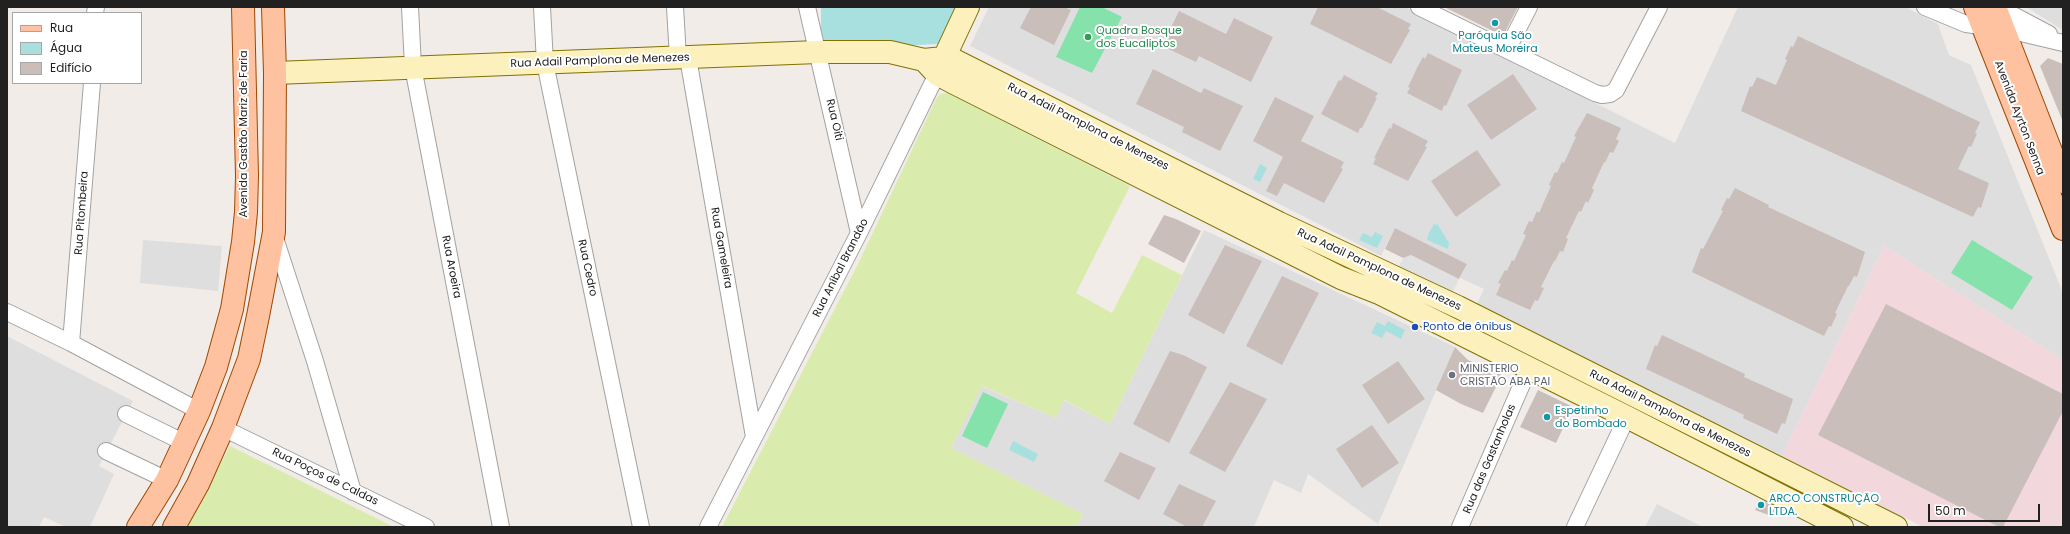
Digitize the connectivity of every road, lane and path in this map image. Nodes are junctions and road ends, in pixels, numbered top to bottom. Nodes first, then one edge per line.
1 (243, 7) edge
2 (273, 7) edge
3 (410, 7) edge
4 (542, 7) edge
5 (674, 7) edge
6 (807, 7) edge
7 (968, 7) edge
8 (1419, 7) edge
9 (1529, 7) edge
10 (1659, 7) edge
11 (1925, 7) edge
12 (1996, 7) edge
13 (1440, 12) edge
14 (1987, 21) edge
15 (2063, 42) edge
16 (1507, 50) junction
17 (818, 52) junction
18 (683, 58) junction
19 (545, 63) junction
20 (935, 64) junction
21 (412, 67) junction
22 (275, 72) junction
23 (92, 84) edge
24 (1112, 139) junction
25 (1078, 145) junction
26 (1160, 164) junction
27 (1126, 169) junction
28 (2063, 182) edge
29 (2063, 229) edge
30 (274, 232) junction
31 (1275, 232) junction
32 (859, 233) junction
33 (7, 312) edge
34 (1525, 340) junction
35 (71, 343) junction
36 (1487, 347) junction
37 (1572, 364) junction
38 (1533, 370) junction
39 (199, 411) junction
40 (126, 414) dead end
41 (1627, 417) junction
42 (223, 428) junction
43 (754, 437) junction
44 (185, 443) junction
45 (106, 451) dead end
46 (167, 480) junction
47 (353, 492) junction
48 (138, 527) edge
49 (174, 527) edge
50 (426, 527) edge
51 (501, 527) edge
52 (641, 527) edge
53 (708, 527) edge
54 (1460, 527) edge
55 (1575, 527) edge
56 (1842, 527) edge
57 (1896, 527) edge

1 - 39 main road, Avenida Gastão Mariz de Faria
2 - 22 main road
3 - 21 street, Rua Aroeira
4 - 19 street, Rua Cedro
5 - 18 street, Rua Gameleira
6 - 17 street, Rua Oiti
7 - 20 main road, Rua Aníbal Brandão
8 - 13 street
9 - 16 street
10 - 16 street
11 - 14 street
12 - 14 main road, Avenida Ayrton Senna
12 - 15 street
13 - 16 street
14 - 15 street
14 - 28 main road, Avenida Ayrton Senna
14 - 29 main road, Avenida Ayrton Senna
17 - 18 main road, Rua Adail Pamplona de Menezes
17 - 20 main road, Rua Adail Pamplona de Menezes
17 - 32 street, Rua Oiti
18 - 19 main road, Rua Adail Pamplona de Menezes
18 - 43 street, Rua Gameleira
19 - 21 main road, Rua Adail Pamplona de Menezes
19 - 52 street, Rua Cedro
20 - 24 main road, Rua Adail Pamplona de Menezes
20 - 25 main road, Rua Adail Pamplona de Menezes
20 - 32 street, Rua Aníbal Brandão
21 - 22 main road, Rua Adail Pamplona de Menezes
21 - 51 street, Rua Aroeira
22 - 30 main road
23 - 35 street, Rua Pitombeira
24 - 25 main road
24 - 26 main road, Rua Adail Pamplona de Menezes
25 - 27 main road, Rua Adail Pamplona de Menezes
26 - 27 main road
26 - 31 main road, Rua Adail Pamplona de Menezes
27 - 31 main road, Rua Adail Pamplona de Menezes
30 - 42 main road
30 - 47 street
31 - 34 main road, Rua Adail Pamplona de Menezes
31 - 36 main road, Rua Adail Pamplona de Menezes
32 - 43 street, Rua Aníbal Brandão
33 - 35 street
34 - 36 main road
34 - 37 main road, Rua Adail Pamplona de Menezes
35 - 39 street
36 - 38 main road, Rua Adail Pamplona de Menezes
37 - 38 main road
37 - 57 main road, Rua Adail Pamplona de Menezes
38 - 41 main road, Rua Adail Pamplona de Menezes
38 - 54 street, Rua das Gastanholas
39 - 44 main road, Avenida Gastão Mariz de Faria
40 - 44 street
41 - 55 street
41 - 56 main road, Rua Adail Pamplona de Menezes
42 - 47 street, Rua Poços de Caldas
42 - 49 main road
43 - 53 street, Rua Aníbal Brandão
44 - 46 main road, Avenida Gastão Mariz de Faria
45 - 46 street
46 - 48 main road, Avenida Gastão Mariz de Faria
47 - 50 street, Rua Poços de Caldas

